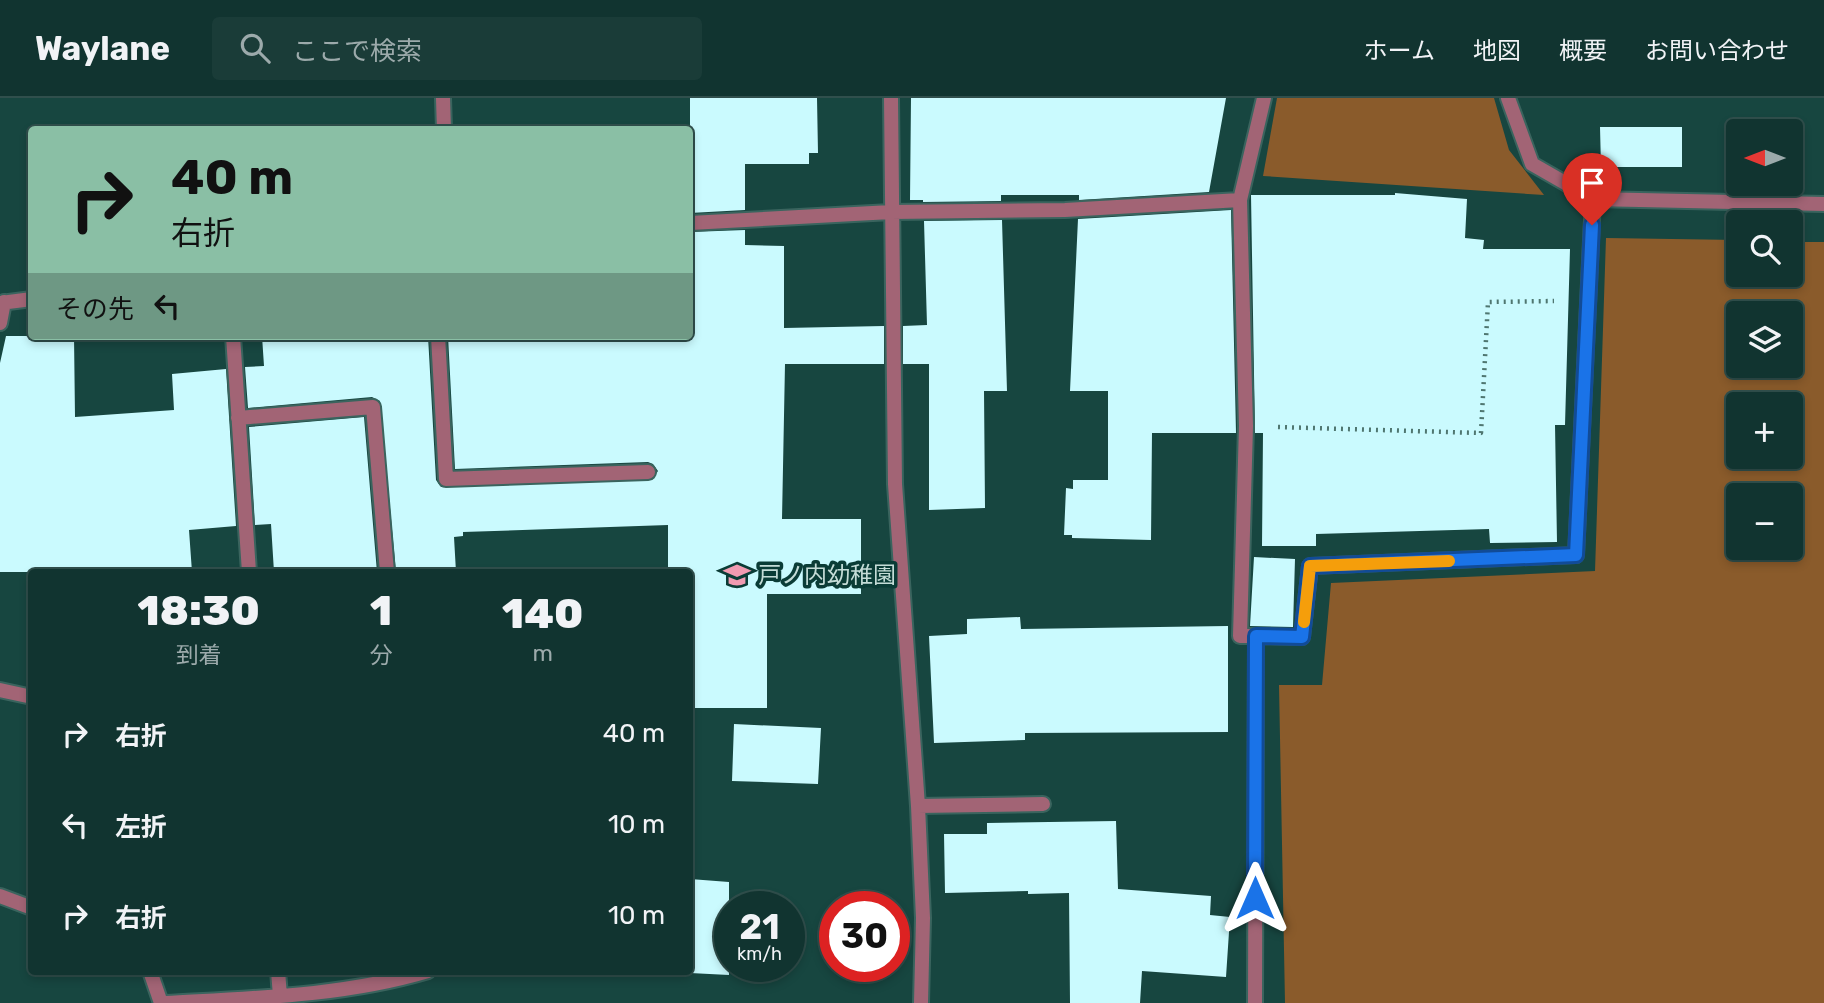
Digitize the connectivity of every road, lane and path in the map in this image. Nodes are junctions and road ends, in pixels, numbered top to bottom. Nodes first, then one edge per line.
1 (443, 98) edge
2 (891, 98) edge
3 (1264, 98) edge
4 (1508, 98) edge
5 (444, 126) edge
6 (1594, 199) junction
7 (1240, 200) junction
8 (1824, 204) edge
9 (891, 212) junction
10 (693, 223) edge
11 (28, 299) edge
12 (1589, 301) junction
13 (2, 302) edge
14 (0, 323) edge
15 (233, 340) edge
16 (438, 340) edge
17 (238, 418) junction
18 (1246, 426) junction
19 (648, 472) dead end
20 (248, 569) edge
21 (387, 569) edge
22 (1256, 636) junction
23 (0, 690) edge
24 (28, 696) edge
25 (1043, 804) dead end
26 (918, 806) junction
27 (0, 896) edge
28 (28, 906) edge
29 (152, 975) edge
30 (278, 975) edge
31 (415, 975) edge
32 (281, 996) junction
33 (163, 1003) edge
34 (921, 1003) edge
35 (1255, 1003) edge

1 - 5 street
2 - 9 street
3 - 7 street
4 - 6 street
6 - 8 street
6 - 12 street
7 - 9 street
7 - 18 street
9 - 10 street
9 - 26 street
11 - 13 street
12 - 18 path
12 - 22 street
13 - 14 street
15 - 17 street
16 - 19 street
17 - 20 street
17 - 21 street
18 - 22 street
22 - 35 street
23 - 24 street
25 - 26 street
26 - 34 street
27 - 28 street
29 - 33 street
30 - 32 street
31 - 32 street
32 - 33 street

